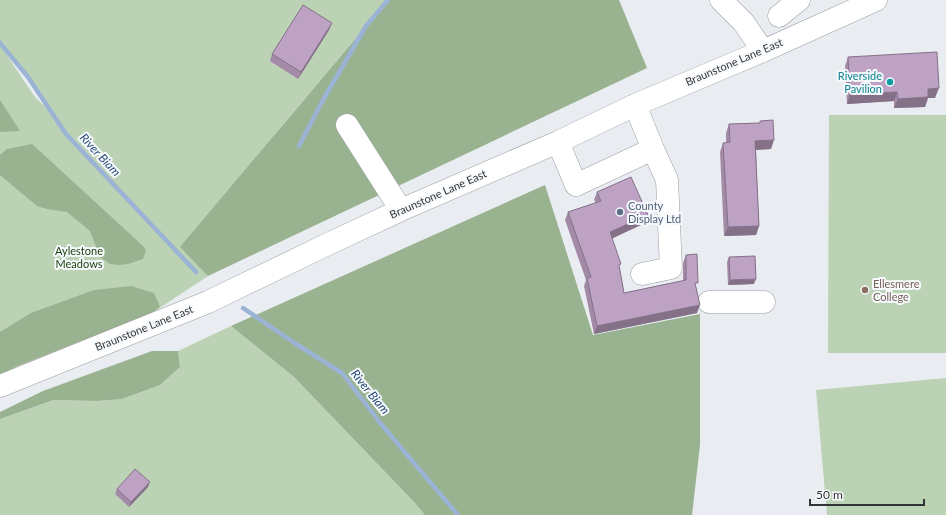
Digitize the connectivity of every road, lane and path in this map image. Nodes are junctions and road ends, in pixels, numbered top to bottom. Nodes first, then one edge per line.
1 (721, 0) edge
2 (799, 0) edge
3 (876, 0) edge
4 (779, 16) dead end
5 (763, 51) junction
6 (635, 105) junction
7 (347, 125) dead end
8 (558, 142) junction
9 (653, 149) junction
10 (401, 210) junction
11 (642, 274) dead end
12 (709, 302) dead end
13 (764, 302) dead end
14 (0, 386) edge

1 - 5 street
2 - 4 street
3 - 5 street, Braunstone Lane East
5 - 6 street, Braunstone Lane East
6 - 8 street, Braunstone Lane East
6 - 9 street
7 - 10 street
8 - 9 street
8 - 10 street, Braunstone Lane East
9 - 11 street
10 - 14 street, Braunstone Lane East
12 - 13 street

